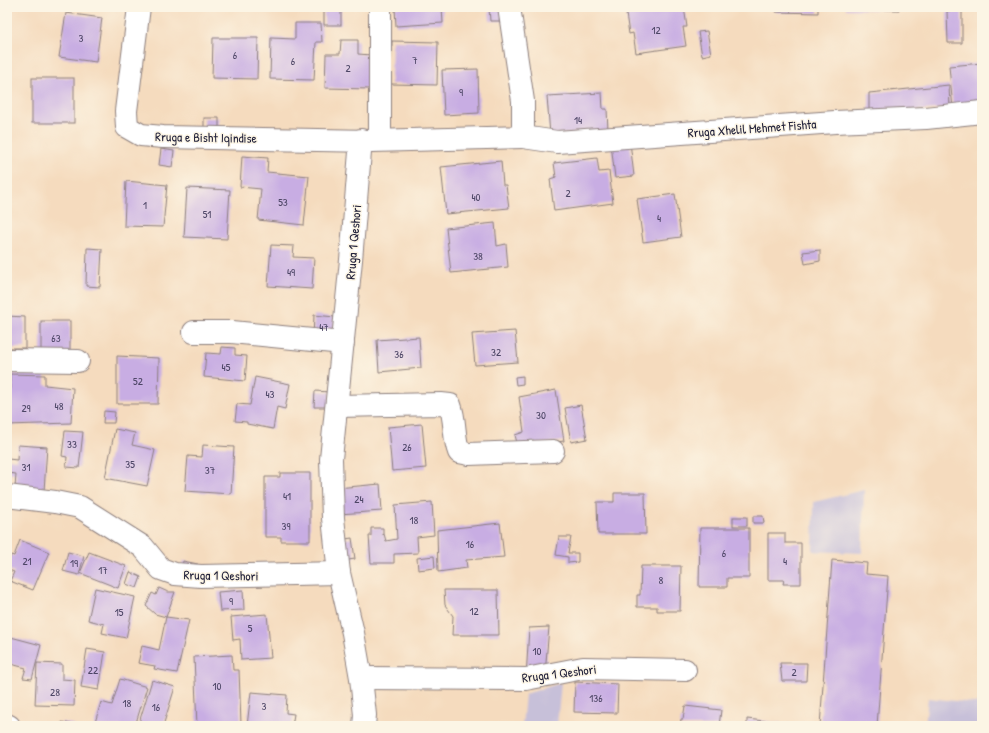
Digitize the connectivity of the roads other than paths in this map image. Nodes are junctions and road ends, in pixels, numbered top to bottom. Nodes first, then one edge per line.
1 (138, 7) edge
2 (380, 7) edge
3 (509, 7) edge
4 (982, 112) edge
5 (523, 137) junction
6 (370, 140) junction
7 (194, 332) dead end
8 (343, 343) junction
9 (7, 360) edge
10 (78, 361) dead end
11 (337, 406) junction
12 (553, 451) dead end
13 (7, 496) edge
14 (339, 573) junction
15 (684, 670) dead end
16 (361, 678) junction
17 (364, 726) edge

1 - 6 street, Rruga e Bisht Iqindise
2 - 6 street, Rruga 1 Qeshori
3 - 5 street
4 - 5 street, Rruga Xhelil Mehmet Fishta
5 - 6 street, Rruga Xhelil Mehmet Fishta
6 - 8 street, Rruga 1 Qeshori
7 - 8 street
8 - 11 street, Rruga 1 Qeshori
9 - 10 street
11 - 12 street
11 - 14 street, Rruga 1 Qeshori
13 - 14 street, Rruga 1 Qeshori
14 - 16 street, Rruga 1 Qeshori
15 - 16 street, Rruga 1 Qeshori
16 - 17 street, Rruga 1 Qeshori

